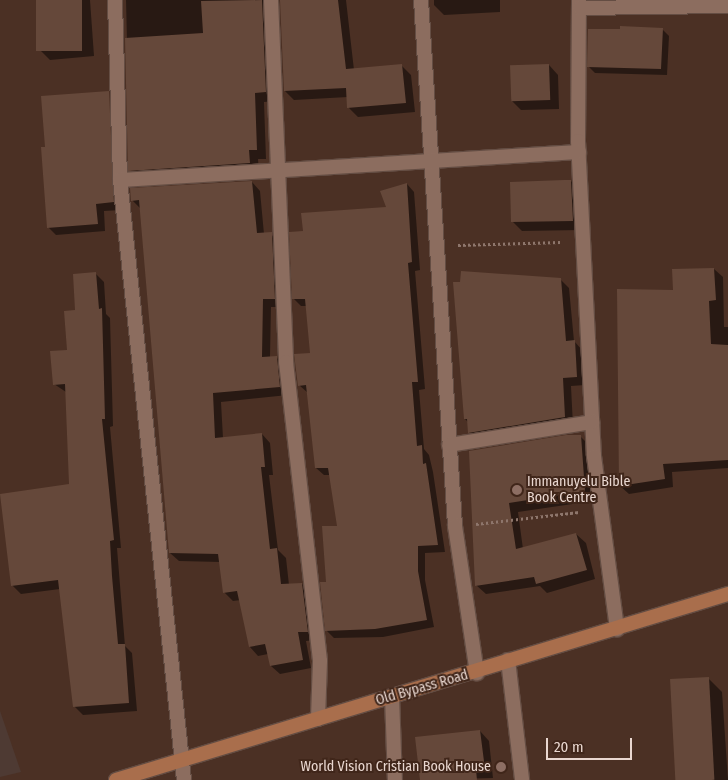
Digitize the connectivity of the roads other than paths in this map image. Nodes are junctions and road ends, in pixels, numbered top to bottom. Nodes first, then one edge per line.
1 (115, 0) edge
2 (271, 0) edge
3 (421, 0) edge
4 (579, 4) edge
5 (728, 6) edge
6 (579, 152) junction
7 (432, 161) junction
8 (279, 172) junction
9 (120, 180) junction
10 (592, 422) junction
11 (449, 445) junction
12 (728, 594) edge
13 (617, 629) junction
14 (508, 660) junction
15 (477, 673) junction
16 (392, 696) junction
17 (318, 719) junction
18 (180, 759) junction
19 (116, 780) edge
20 (184, 780) edge
21 (395, 780) edge
22 (522, 780) edge

1 - 9 street
2 - 8 street
3 - 7 street
4 - 5 street
4 - 6 street
6 - 7 street
6 - 10 street
7 - 8 street
7 - 11 street
8 - 9 street
8 - 17 street
9 - 18 street
10 - 11 street
10 - 13 street
11 - 15 street
12 - 13 main road, Old Bypass Road
13 - 14 main road, Old Bypass Road
14 - 15 main road, Old Bypass Road
14 - 22 street
15 - 16 main road, Old Bypass Road
16 - 17 main road, Old Bypass Road
16 - 21 street
17 - 18 main road, Old Bypass Road
18 - 19 main road, Old Bypass Road
18 - 20 street

